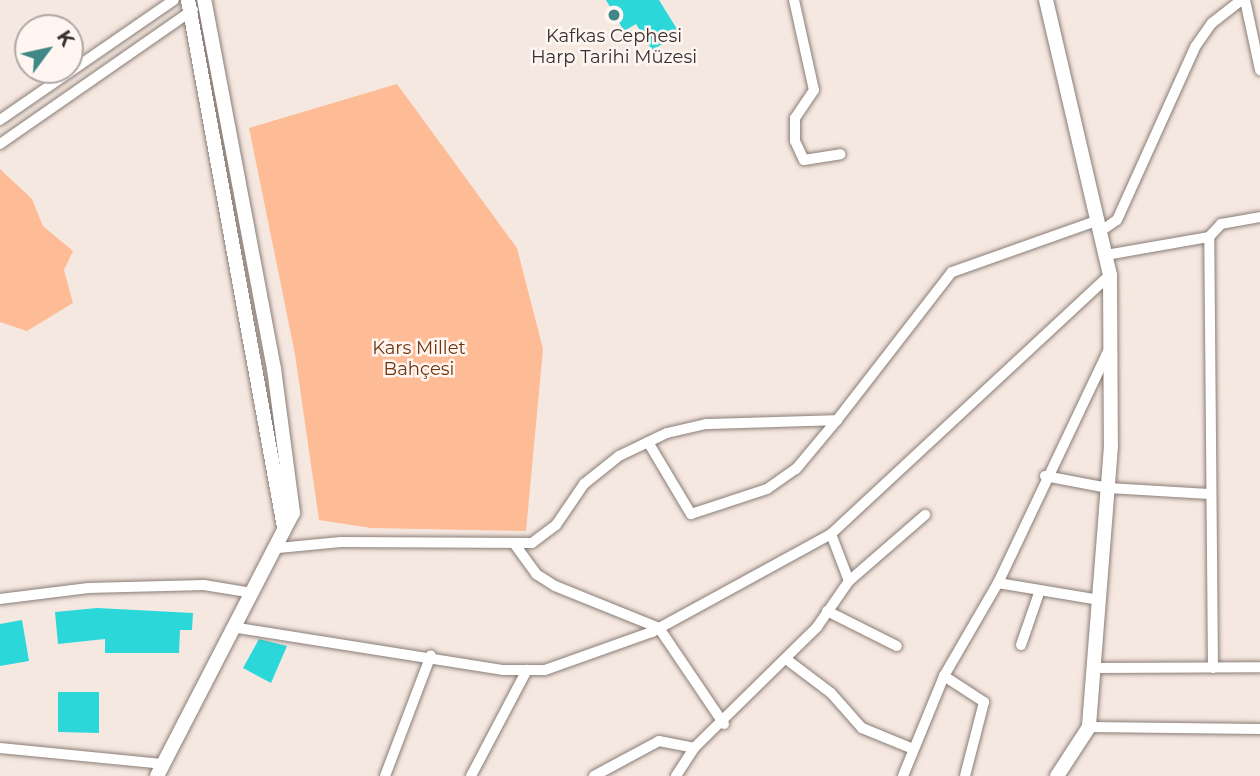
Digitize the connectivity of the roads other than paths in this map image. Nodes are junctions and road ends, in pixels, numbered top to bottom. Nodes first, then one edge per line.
1 (174, 0) edge
2 (206, 0) edge
3 (793, 0) edge
4 (1046, 0) edge
5 (1243, 0) edge
6 (189, 6) edge
7 (1260, 70) edge
8 (0, 120) edge
9 (0, 144) edge
10 (841, 154) dead end
11 (1260, 217) edge
12 (1100, 225) junction
13 (1209, 237) junction
14 (1106, 255) junction
15 (1110, 275) junction
16 (1107, 353) junction
17 (837, 420) junction
18 (648, 442) junction
19 (1045, 476) junction
20 (1108, 488) junction
21 (1209, 494) junction
22 (925, 515) dead end
23 (284, 527) junction
24 (831, 534) junction
25 (516, 546) junction
26 (278, 548) junction
27 (849, 581) junction
28 (998, 583) junction
29 (1040, 590) junction
30 (253, 593) junction
31 (0, 599) edge
32 (1100, 600) junction
33 (827, 611) junction
34 (238, 628) junction
35 (659, 628) junction
36 (1020, 645) dead end
37 (897, 646) dead end
38 (431, 655) junction
39 (786, 659) junction
40 (1260, 667) edge
41 (1095, 668) junction
42 (1213, 668) junction
43 (527, 670) junction
44 (944, 676) junction
45 (723, 724) junction
46 (1089, 727) junction
47 (1260, 729) edge
48 (0, 748) edge
49 (694, 748) junction
50 (911, 748) junction
51 (159, 770) edge
52 (385, 776) edge
53 (471, 776) edge
54 (594, 776) edge
55 (676, 776) edge
56 (903, 776) edge
57 (965, 776) edge
58 (1057, 776) edge

1 - 8 street
2 - 6 street
2 - 23 street
3 - 10 street
4 - 12 street
5 - 7 street
5 - 12 street
6 - 9 street
6 - 23 street
11 - 13 street
12 - 14 street
12 - 17 street
13 - 14 street
13 - 21 street
14 - 15 street
15 - 16 street
15 - 24 street
16 - 19 street
16 - 20 street
17 - 18 street
17 - 18 street
18 - 25 street
19 - 20 street
19 - 28 street
20 - 21 street
20 - 32 street
21 - 42 street
22 - 27 street
23 - 26 street
24 - 27 street
24 - 35 street
25 - 26 street
25 - 35 street
26 - 30 street
27 - 33 street
28 - 29 street
28 - 44 street
29 - 32 street
29 - 36 street
30 - 31 street
30 - 34 street
32 - 41 street
33 - 37 street
33 - 39 street
34 - 38 street
34 - 51 street
35 - 43 street
35 - 45 street
38 - 43 street
38 - 52 street
39 - 45 street
39 - 50 street
40 - 42 street
41 - 42 street
41 - 46 street
43 - 53 street
44 - 50 street
44 - 57 street
45 - 49 street
46 - 47 street
46 - 58 street
48 - 51 street
49 - 54 street
49 - 55 street
50 - 56 street

